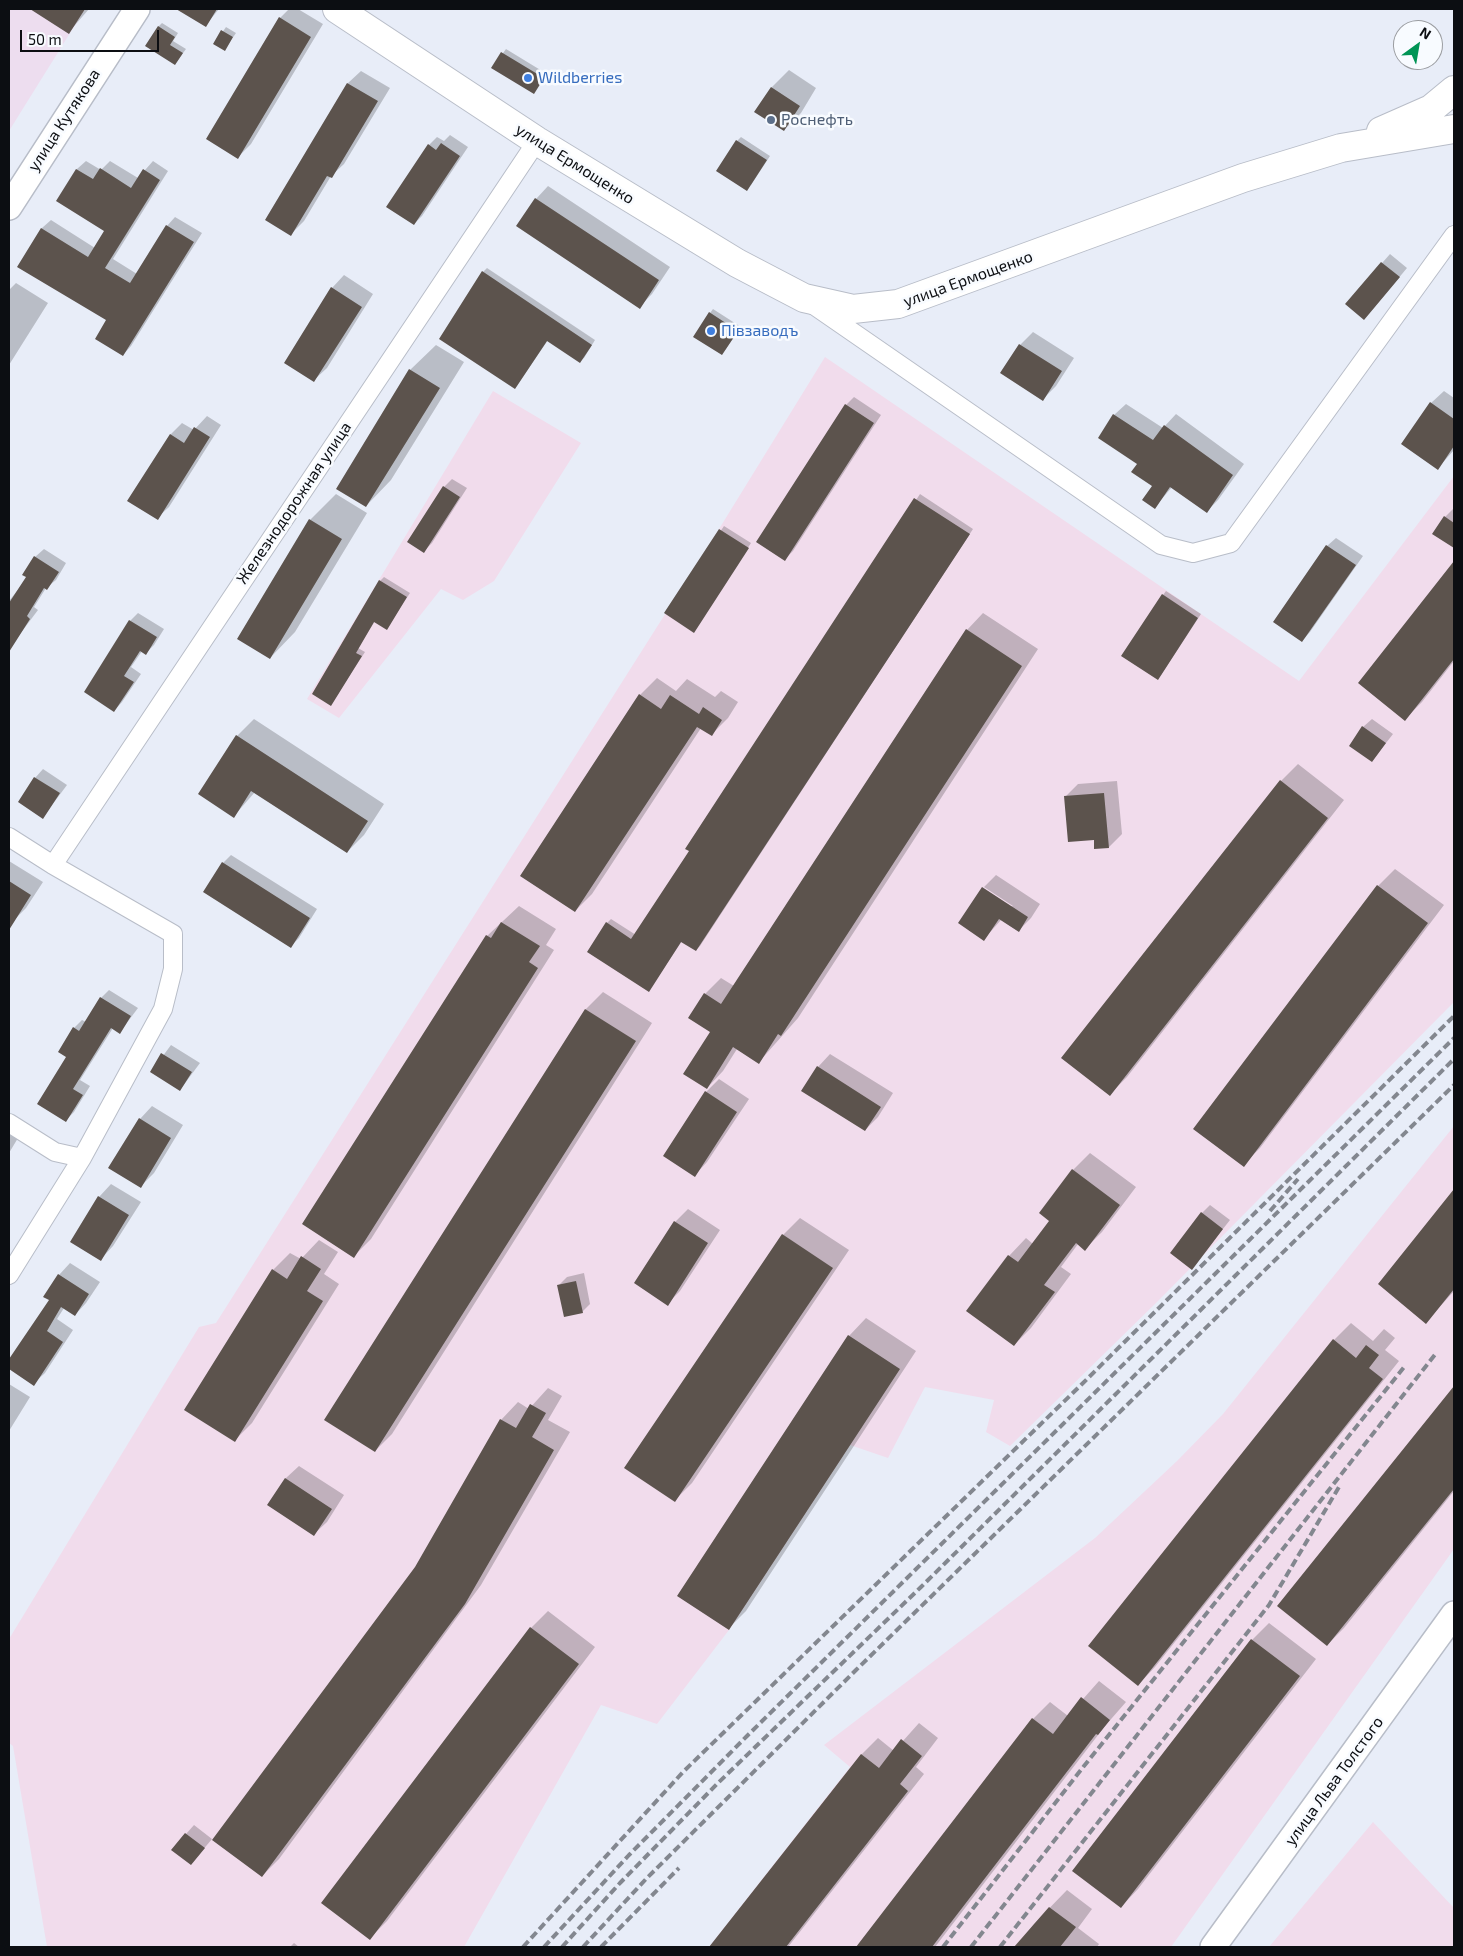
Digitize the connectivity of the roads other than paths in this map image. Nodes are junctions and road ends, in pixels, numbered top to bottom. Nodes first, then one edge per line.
1 (137, 9) edge
2 (336, 9) edge
3 (1454, 90) edge
4 (1454, 129) edge
5 (537, 141) junction
6 (1341, 148) junction
7 (9, 207) edge
8 (1454, 235) edge
9 (804, 298) junction
10 (9, 837) edge
11 (52, 865) junction
12 (9, 1123) edge
13 (82, 1158) junction
14 (9, 1275) edge
15 (1454, 1614) edge
16 (1214, 1947) edge

1 - 7 street, улица Кутякова
2 - 5 highway, улица Ермощенко
3 - 6 highway
4 - 6 highway, улица Ермощенко
5 - 9 highway, улица Ермощенко
5 - 11 street, Железнодорожная улица
6 - 9 highway, улица Ермощенко
8 - 9 street
10 - 11 street
11 - 13 street
12 - 13 street
13 - 14 street
15 - 16 street, улица Льва Толстого

